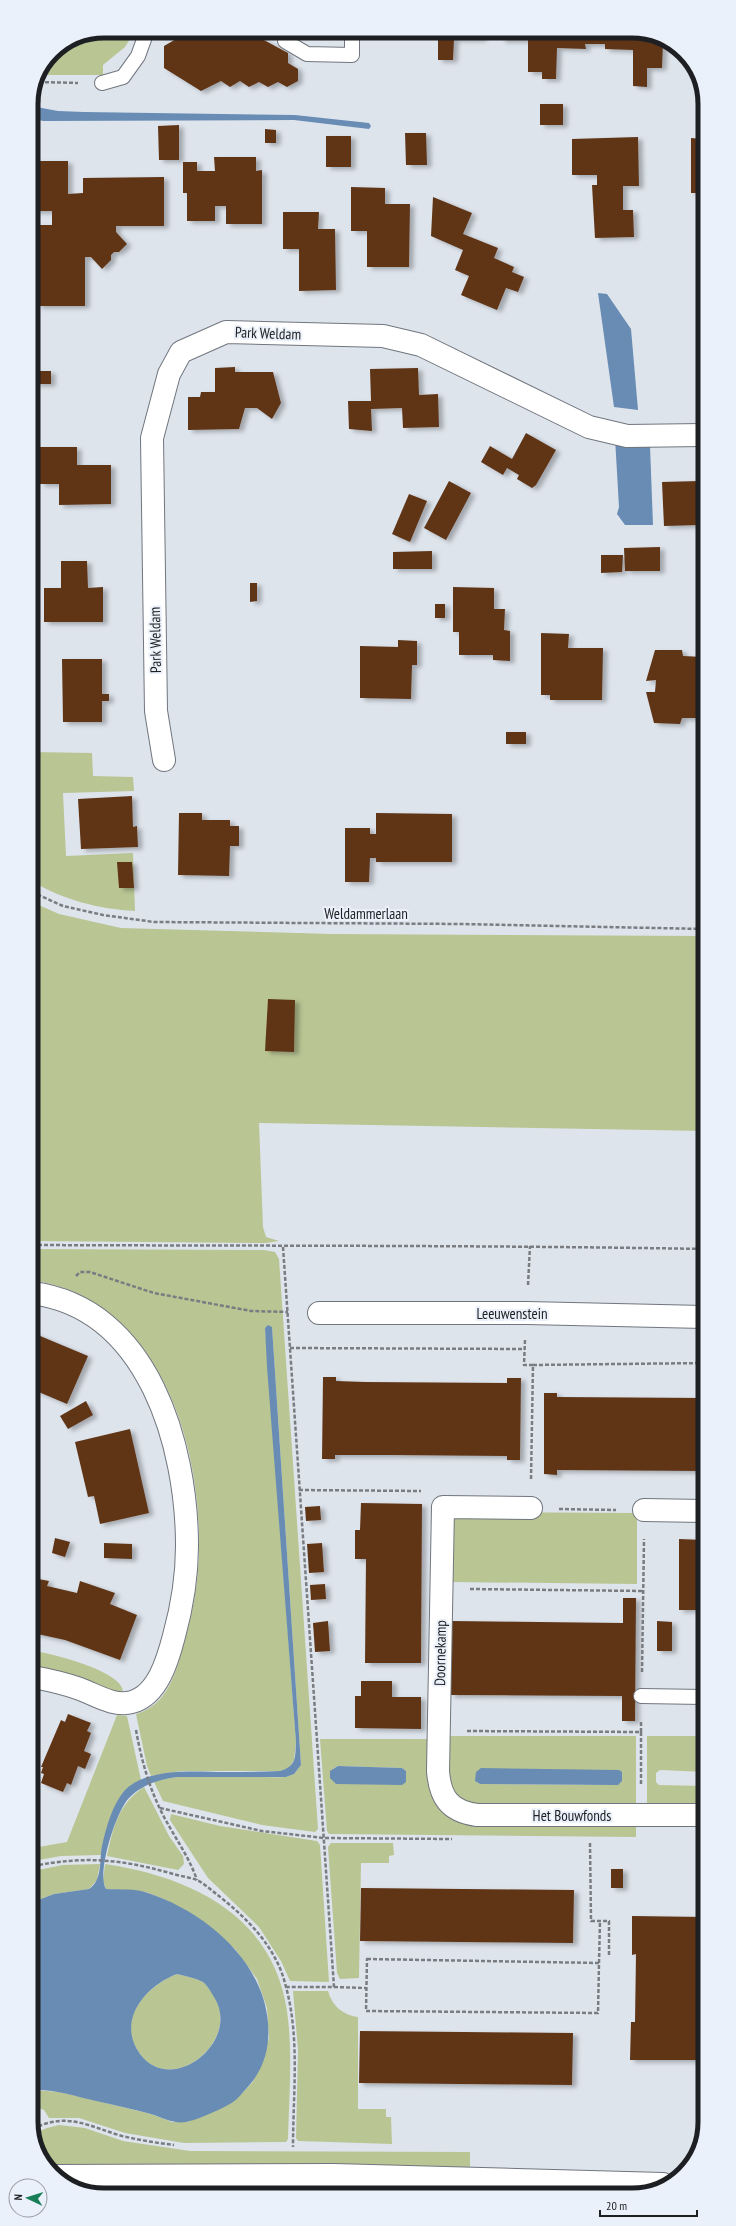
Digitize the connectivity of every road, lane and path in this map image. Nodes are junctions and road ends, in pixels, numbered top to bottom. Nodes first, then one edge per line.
1 (144, 38) edge
2 (352, 38) edge
3 (285, 41) dead end
4 (42, 82) edge
5 (102, 83) joint
6 (698, 435) edge
7 (164, 760) dead end
8 (38, 895) edge
9 (698, 929) edge
10 (38, 1245) edge
11 (530, 1246) junction
12 (283, 1247) junction
13 (698, 1249) edge
14 (38, 1294) edge
15 (60, 1299) junction
16 (288, 1312) junction
17 (527, 1312) junction
18 (319, 1313) joint
19 (698, 1317) edge
20 (290, 1348) junction
21 (525, 1349) junction
22 (698, 1363) edge
23 (533, 1365) junction
24 (300, 1490) junction
25 (444, 1507) junction
26 (531, 1508) junction
27 (644, 1510) junction
28 (698, 1511) edge
29 (442, 1588) junction
30 (643, 1591) junction
31 (38, 1678) edge
32 (641, 1696) junction
33 (698, 1697) edge
34 (130, 1702) junction
35 (438, 1732) junction
36 (641, 1732) junction
37 (444, 1797) joint
38 (160, 1808) junction
39 (641, 1815) junction
40 (698, 1815) edge
41 (324, 1838) junction
42 (457, 1839) dead end
43 (582, 1840) dead end
44 (38, 1865) edge
45 (197, 1880) junction
46 (600, 1921) junction
47 (609, 1957) dead end
48 (599, 1963) junction
49 (286, 1987) junction
50 (334, 1987) junction
51 (366, 1988) junction
52 (38, 2126) edge
53 (178, 2146) dead end
54 (286, 2146) dead end
55 (293, 2146) junction
56 (301, 2146) dead end
57 (66, 2176) edge
58 (294, 2176) junction
59 (655, 2184) edge

1 - 5 lane
2 - 3 lane
4 - 5 path
6 - 7 street, Park Weldam
8 - 9 path, Weldammerlaan
10 - 12 path
11 - 12 path
11 - 13 path
11 - 17 path
12 - 16 path
14 - 15 street
15 - 16 path
15 - 34 street
16 - 18 path
16 - 20 path
17 - 18 street, Leeuwenstein
17 - 19 street, Leeuwenstein
17 - 21 path
20 - 21 path
20 - 24 path
21 - 23 path
22 - 23 path
23 - 26 path
24 - 25 path
24 - 41 path
25 - 26 street
25 - 29 street, Doornekamp
26 - 27 path
27 - 28 street
27 - 30 path
29 - 30 path
29 - 35 street, Doornekamp
30 - 32 path
31 - 34 street
32 - 33 lane
32 - 36 path
34 - 38 path
35 - 36 path
35 - 37 street, Doornekamp
36 - 39 path
37 - 39 street, Het Bouwfonds
38 - 41 path
38 - 45 path
39 - 40 street, Het Bouwfonds
41 - 42 path
41 - 50 path
43 - 46 path
44 - 45 path
45 - 49 path
46 - 47 path
46 - 48 path
48 - 51 path
48 - 51 path
49 - 50 path
49 - 55 path
50 - 51 path
52 - 53 path
54 - 55 path
55 - 56 path
55 - 58 path
57 - 58 street
58 - 59 street

